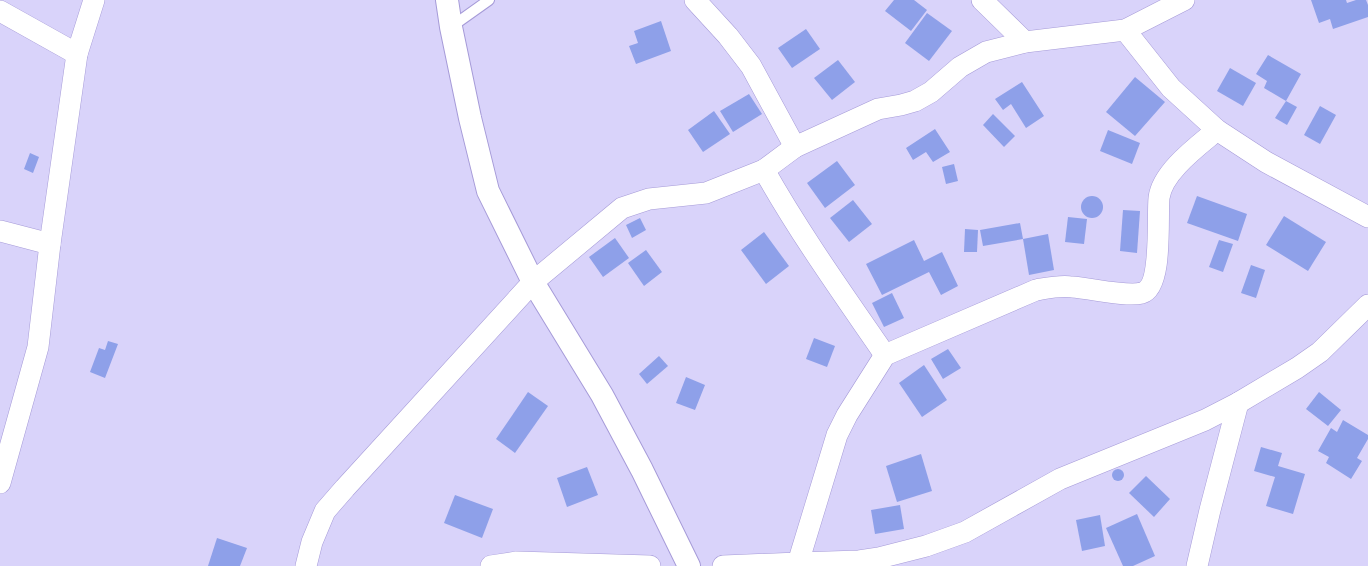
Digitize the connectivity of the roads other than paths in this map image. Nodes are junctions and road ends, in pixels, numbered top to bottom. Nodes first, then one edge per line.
1 (94, 0) edge
2 (447, 0) edge
3 (489, 0) edge
4 (695, 0) edge
5 (982, 0) edge
6 (1184, 0) edge
7 (0, 11) edge
8 (451, 27) junction
9 (1125, 30) junction
10 (1025, 42) junction
11 (76, 54) junction
12 (1217, 130) junction
13 (795, 147) junction
14 (764, 170) junction
15 (1368, 217) edge
16 (0, 231) edge
17 (50, 244) junction
18 (533, 282) junction
19 (1368, 305) edge
20 (885, 355) junction
21 (1238, 403) junction
22 (0, 482) edge
23 (798, 563) junction
24 (306, 566) edge
25 (491, 566) edge
26 (650, 566) edge
27 (689, 566) edge
28 (722, 566) edge
29 (1197, 566) edge

1 - 11 street
2 - 8 street
3 - 8 lane
4 - 13 street
5 - 10 street
6 - 9 street
7 - 11 street
8 - 18 street
9 - 10 street
9 - 12 street
10 - 13 street
11 - 17 street
12 - 15 street
12 - 20 street
13 - 14 street
14 - 18 street
14 - 20 street
16 - 17 street
17 - 22 street
18 - 24 street
18 - 27 street
19 - 21 street
20 - 23 street
21 - 23 street
21 - 29 street
23 - 28 street
25 - 26 street

